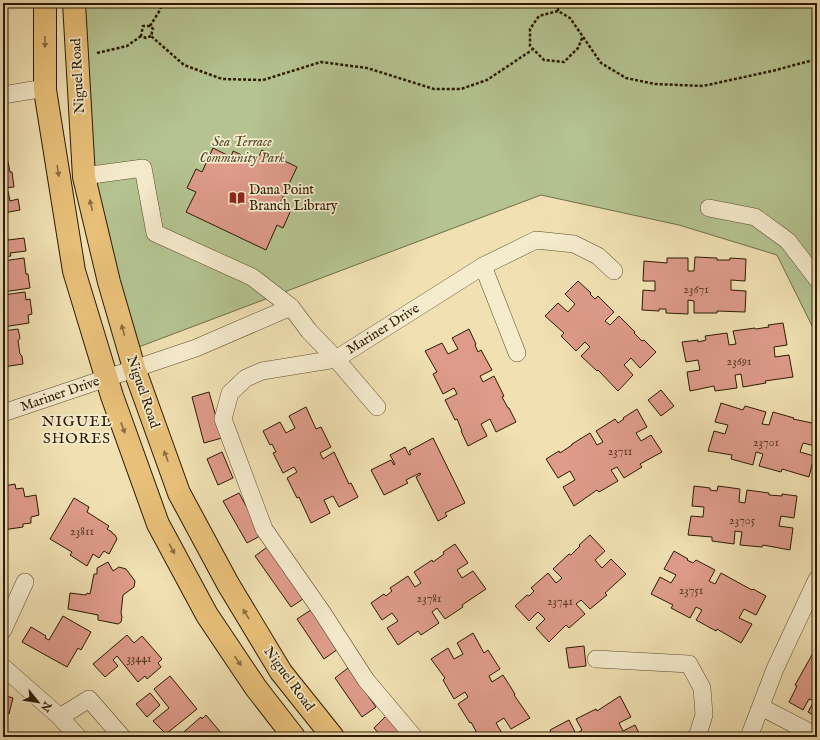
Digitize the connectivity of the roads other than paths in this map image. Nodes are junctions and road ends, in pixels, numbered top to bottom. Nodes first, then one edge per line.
1 (45, 3) edge
2 (74, 3) edge
3 (45, 88) junction
4 (3, 95) edge
5 (84, 176) junction
6 (709, 208) dead end
7 (483, 266) junction
8 (614, 271) dead end
9 (817, 279) edge
10 (291, 307) junction
11 (517, 354) dead end
12 (336, 359) junction
13 (134, 368) junction
14 (106, 378) junction
15 (377, 407) dead end
16 (3, 413) edge
17 (817, 579) edge
18 (25, 582) dead end
19 (3, 630) edge
20 (596, 659) dead end
21 (3, 667) edge
22 (761, 707) junction
23 (60, 717) junction
24 (817, 736) edge
25 (78, 737) edge
26 (122, 737) edge
27 (294, 737) edge
28 (333, 737) edge
29 (414, 737) edge
30 (697, 737) edge
31 (749, 737) edge

1 -> 3 main road
2 - 5 main road, Niguel Road
3 - 4 street
3 -> 14 main road
5 - 10 street
13 -> 5 main road, Niguel Road
6 - 9 street
7 - 8 street, Mariner Drive
7 - 11 street
7 - 12 street, Mariner Drive
10 - 12 street, Mariner Drive
10 - 13 street, Mariner Drive
12 - 15 street
12 - 29 street
13 - 14 street, Mariner Drive
28 -> 13 main road, Niguel Road
14 - 16 street, Mariner Drive
14 -> 27 main road
17 - 22 street
18 - 19 street
20 - 30 street
21 - 23 street
22 - 24 street
22 - 31 street
23 - 25 street
23 - 26 street

